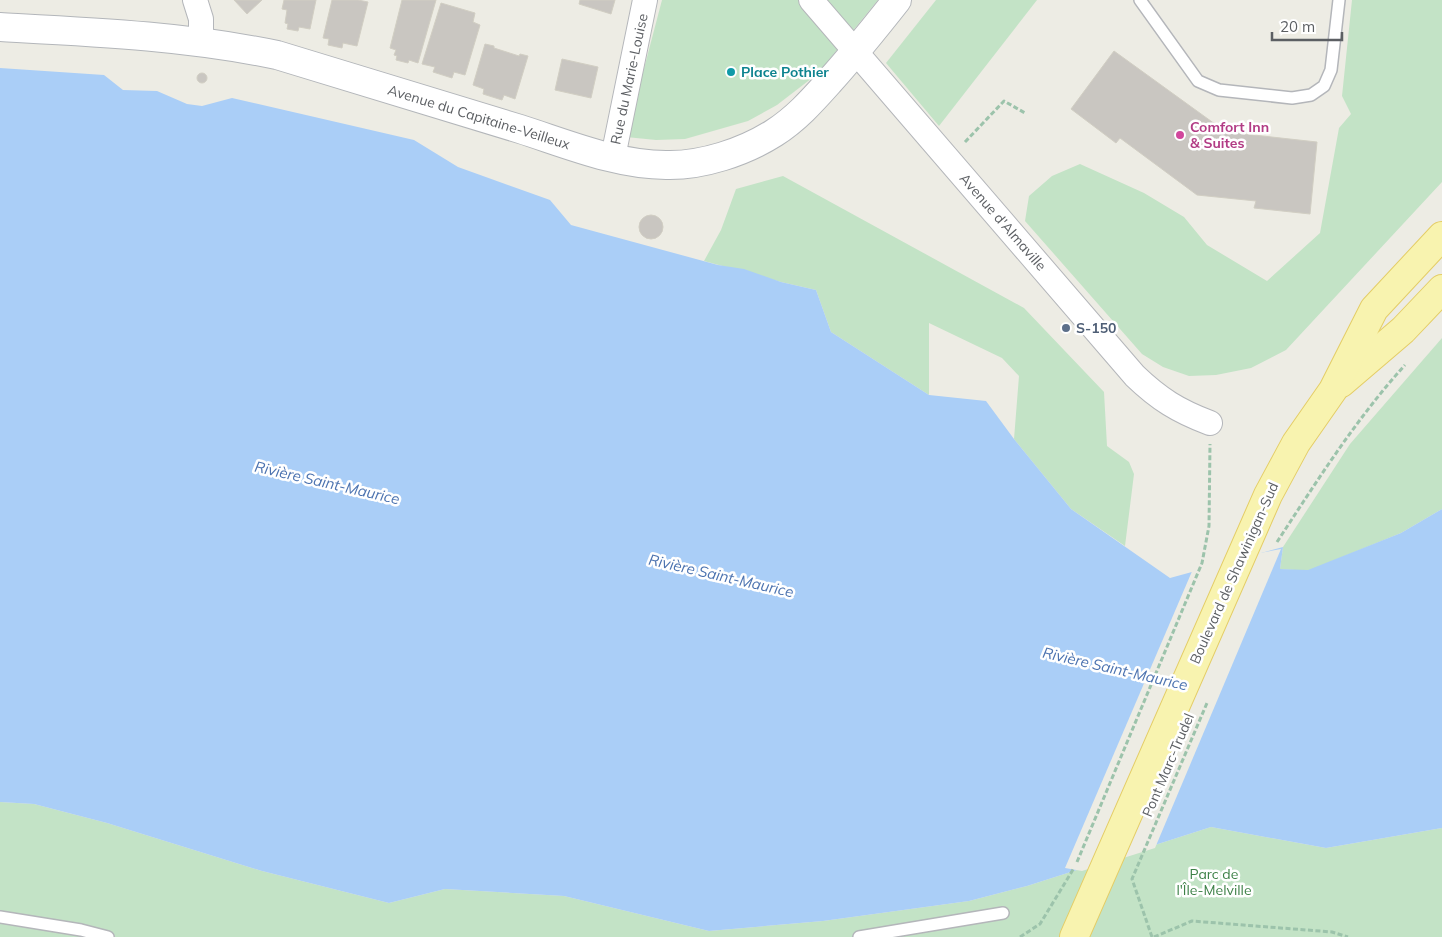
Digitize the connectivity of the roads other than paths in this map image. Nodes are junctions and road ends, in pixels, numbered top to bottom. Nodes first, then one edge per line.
1 (196, 0) edge
2 (645, 0) edge
3 (811, 0) edge
4 (897, 0) edge
5 (1140, 0) edge
6 (1338, 0) edge
7 (0, 27) edge
8 (201, 43) junction
9 (857, 51) junction
10 (613, 157) junction
11 (1442, 236) edge
12 (1442, 289) edge
13 (1332, 390) junction
14 (1210, 423) road end
15 (1003, 913) dead end
16 (0, 917) edge
17 (108, 937) edge
18 (859, 937) edge
19 (1074, 937) edge

1 - 8 street
2 - 10 street, Rue du Marie-Louise
3 - 9 street, Avenue d'Almaville
4 - 9 street, Avenue du Capitaine-Veilleux
5 - 6 lane
7 - 8 street, Avenue du Capitaine-Veilleux
8 - 10 street, Avenue du Capitaine-Veilleux
9 - 10 street, Avenue du Capitaine-Veilleux
9 - 14 street, Avenue d'Almaville
11 - 13 main road, Boulevard de Shawinigan-Sud
12 - 13 main road, Boulevard de Shawinigan-Sud
13 - 19 main road, Boulevard de Shawinigan-Sud
15 - 18 lane
16 - 17 lane

